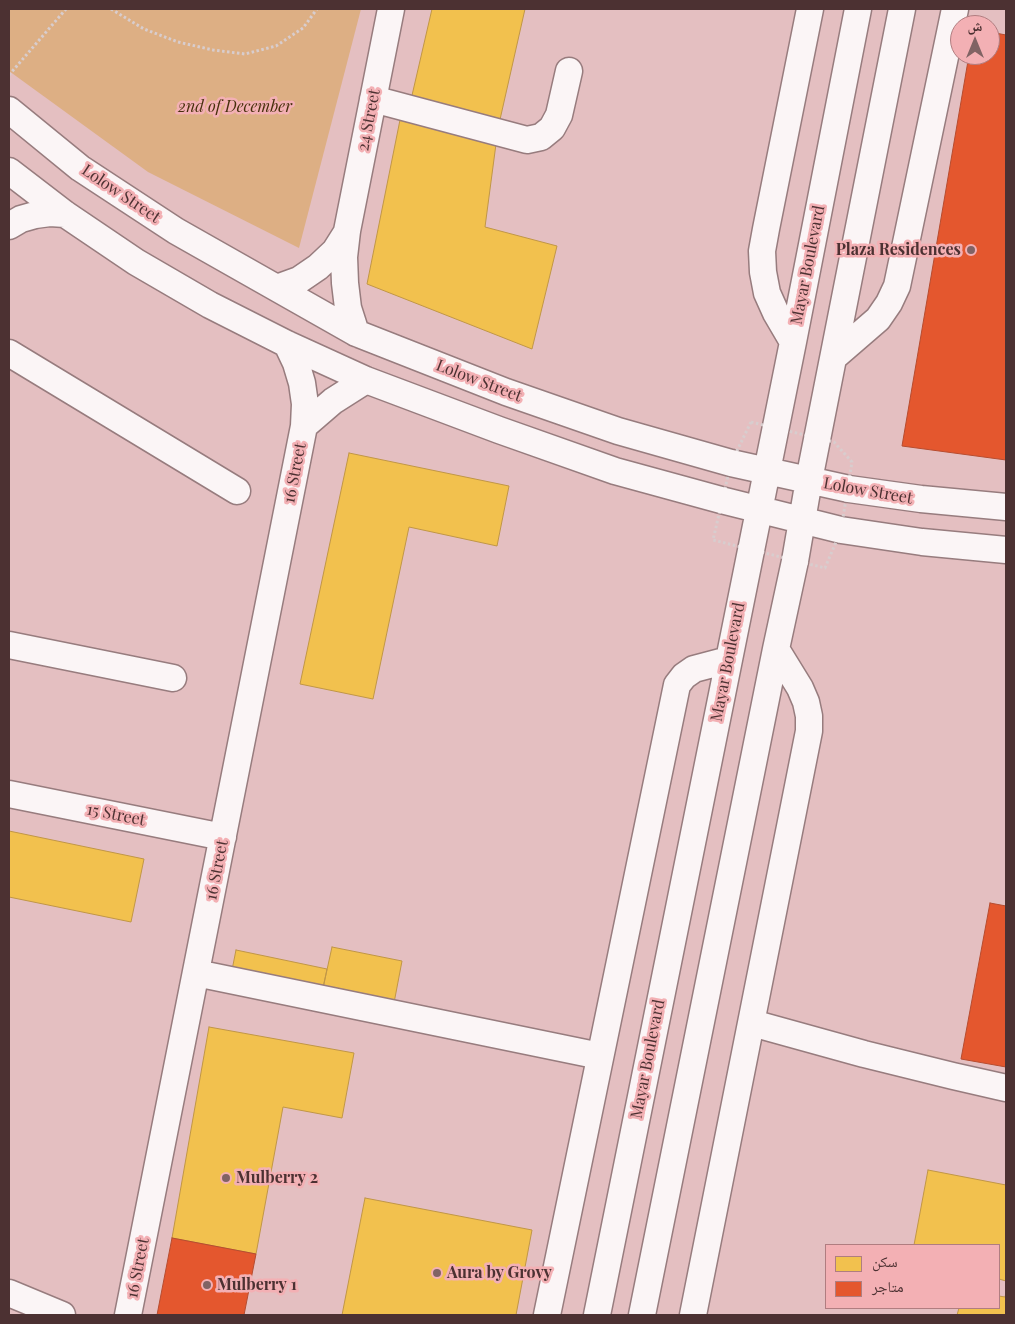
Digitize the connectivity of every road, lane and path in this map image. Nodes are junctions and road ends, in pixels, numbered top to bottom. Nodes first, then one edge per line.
1 (66, 9) edge
2 (111, 9) edge
3 (316, 9) edge
4 (391, 9) edge
5 (810, 9) edge
6 (858, 9) edge
7 (902, 9) edge
8 (955, 9) edge
9 (569, 70) dead end
10 (9, 75) edge
11 (373, 99) junction
12 (9, 110) edge
13 (9, 171) edge
14 (65, 214) junction
15 (9, 226) edge
16 (347, 231) junction
17 (277, 288) junction
18 (356, 333) junction
19 (793, 342) junction
20 (287, 344) junction
21 (9, 353) edge
22 (834, 357) junction
23 (366, 380) junction
24 (304, 426) junction
25 (766, 471) junction
26 (809, 480) junction
27 (237, 491) dead end
28 (1006, 507) edge
29 (759, 510) junction
30 (802, 521) junction
31 (1006, 550) edge
32 (9, 645) edge
33 (776, 649) junction
34 (728, 660) junction
35 (173, 678) dead end
36 (9, 794) edge
37 (223, 837) junction
38 (196, 973) junction
39 (752, 1023) junction
40 (600, 1056) junction
41 (1006, 1088) edge
42 (9, 1293) edge
43 (62, 1315) edge
44 (128, 1315) edge
45 (547, 1315) edge
46 (597, 1315) edge
47 (642, 1315) edge
48 (693, 1315) edge

1 - 10 path
2 - 3 path
4 - 11 street, 24 Street
5 - 19 street
6 - 19 street, Mayar Boulevard
7 - 22 street
8 - 22 street
9 - 11 street
11 - 16 street, 24 Street
12 - 17 street, Lolow Street
13 - 14 street
14 - 15 street
14 - 20 street
16 - 17 street, 24 Street
16 - 18 street, 24 Street
17 - 18 street, Lolow Street
18 - 25 street, Lolow Street
19 - 25 street, Mayar Boulevard
20 - 23 street
20 - 24 street, 16 Street
21 - 27 street
22 - 26 street
23 - 24 street, 16 Street
23 - 29 street
24 - 37 street, 16 Street
25 - 26 street, Lolow Street
25 - 29 street, Mayar Boulevard
26 - 28 street, Lolow Street
26 - 30 street
29 - 30 street
29 - 34 street, Mayar Boulevard
30 - 31 street
30 - 33 street
32 - 35 street
33 - 39 street
33 - 47 street
34 - 40 street
34 - 46 street, Mayar Boulevard
36 - 37 street, 15 Street
37 - 38 street, 16 Street
38 - 40 street
38 - 44 street, 16 Street
39 - 41 street
39 - 48 street
40 - 45 street
42 - 43 street

